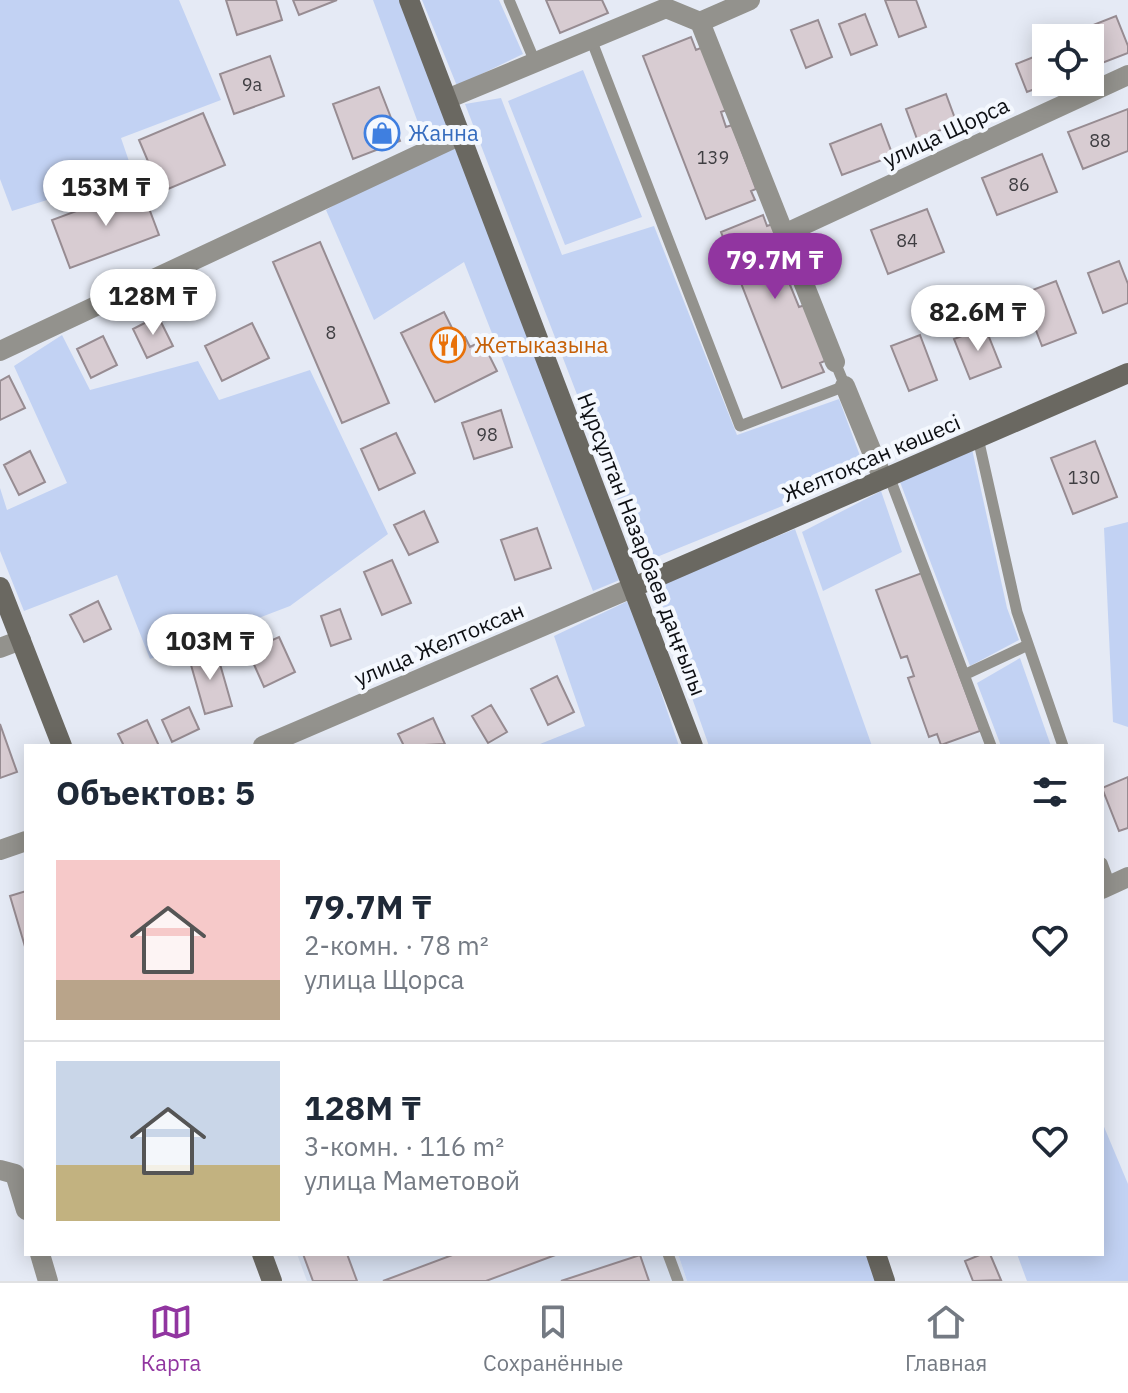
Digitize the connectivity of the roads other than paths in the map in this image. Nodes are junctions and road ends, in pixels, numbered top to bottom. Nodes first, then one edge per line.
1 (409, 0) edge
2 (509, 0) edge
3 (750, 0) edge
4 (700, 22) junction
5 (591, 39) junction
6 (535, 62) junction
7 (1128, 75) edge
8 (447, 99) junction
9 (461, 135) junction
10 (784, 234) junction
11 (0, 351) edge
12 (835, 362) joint
13 (1128, 373) edge
14 (845, 386) junction
15 (978, 438) junction
16 (886, 478) junction
17 (0, 587) edge
18 (634, 587) junction
19 (21, 640) junction
20 (1028, 645) junction
21 (0, 648) edge
22 (964, 675) junction
23 (61, 744) edge
24 (268, 744) edge
25 (692, 744) edge
26 (990, 744) edge
27 (1062, 744) edge
28 (24, 842) edge
29 (0, 850) edge
30 (0, 1170) edge
31 (24, 1203) edge
32 (41, 1256) edge
33 (263, 1256) edge
34 (669, 1256) edge
35 (877, 1256) edge
36 (48, 1281) edge
37 (272, 1281) edge
38 (678, 1281) edge
39 (885, 1281) edge

1 - 8 main road, Нұрсұлтан Назарбаев даңғылы
2 - 6 lane
3 - 4 street
4 - 5 street
4 - 10 street
5 - 6 street
5 - 14 lane
6 - 8 street
7 - 10 street, улица Щорса
8 - 9 main road, Нұрсұлтан Назарбаев даңғылы
9 - 11 street
9 - 18 main road, Нұрсұлтан Назарбаев даңғылы
10 - 12 street
12 - 14 lane
13 - 15 main road, Желтоқсан көшесі
14 - 16 street
15 - 16 main road, Желтоқсан көшесі
15 - 20 lane
16 - 18 main road, Желтоқсан көшесі
16 - 22 lane
17 - 19 main road
18 - 24 street, улица Желтоксан
18 - 25 main road, Нұрсұлтан Назарбаев даңғылы
19 - 21 street
19 - 23 main road
20 - 22 lane
20 - 27 lane
22 - 26 lane
28 - 29 street
30 - 31 street
32 - 36 street
33 - 37 main road
34 - 38 lane
35 - 39 main road

